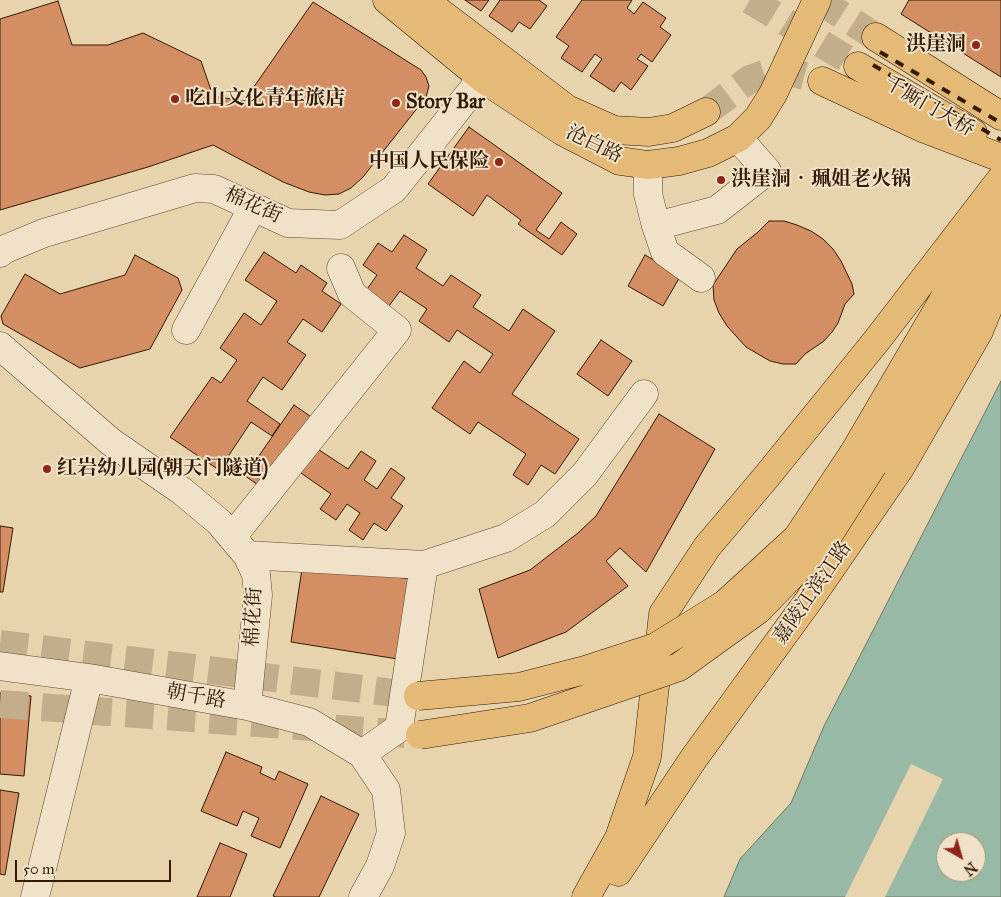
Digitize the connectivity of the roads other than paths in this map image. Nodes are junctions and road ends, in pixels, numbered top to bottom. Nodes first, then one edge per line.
1 (387, 0) edge
2 (421, 0) edge
3 (817, 0) edge
4 (876, 37) tunnel mouth
5 (858, 66) tunnel mouth
6 (482, 78) junction
7 (822, 81) tunnel mouth
8 (706, 112) tunnel mouth
9 (1001, 116) edge
10 (738, 138) junction
11 (1001, 149) edge
12 (1001, 158) edge
13 (648, 165) junction
14 (1001, 179) edge
15 (1001, 202) edge
16 (253, 207) junction
17 (656, 226) junction
18 (1001, 242) edge
19 (0, 253) edge
20 (341, 268) dead end
21 (1001, 276) edge
22 (701, 278) dead end
23 (186, 330) dead end
24 (0, 346) edge
25 (644, 394) dead end
26 (239, 546) junction
27 (424, 565) junction
28 (0, 666) edge
29 (89, 678) junction
30 (418, 696) tunnel mouth
31 (247, 706) junction
32 (420, 735) tunnel mouth
33 (362, 754) junction
34 (647, 757) junction
35 (694, 758) junction
36 (35, 897) edge
37 (363, 897) edge
38 (586, 897) edge
39 (604, 897) edge

1 - 6 main road, 沧白路
2 - 8 main road
3 - 10 main road, 沧白路
4 - 9 main road, 千厮门大桥
5 - 11 main road, 千厮门大桥
6 - 13 main road, 沧白路
6 - 16 street, 棉花街
7 - 12 main road
10 - 13 main road, 沧白路
10 - 17 street
13 - 17 street
14 - 34 main road, bridge
15 - 30 main road, bridge
16 - 19 street, 棉花街
16 - 23 street
17 - 22 street
18 - 32 main road, 嘉陵江滨江路, bridge
20 - 26 street
21 - 35 main road, 嘉陵江滨江路
24 - 26 street, 棉花街
25 - 27 street
26 - 27 street
26 - 31 street, 棉花街
27 - 33 street
28 - 29 street, 朝千路
29 - 31 street, 朝千路
29 - 36 street
31 - 33 street, 朝千路
33 - 37 street, 朝千路
34 - 35 main road
34 - 38 main road
35 - 39 main road, 嘉陵江滨江路

